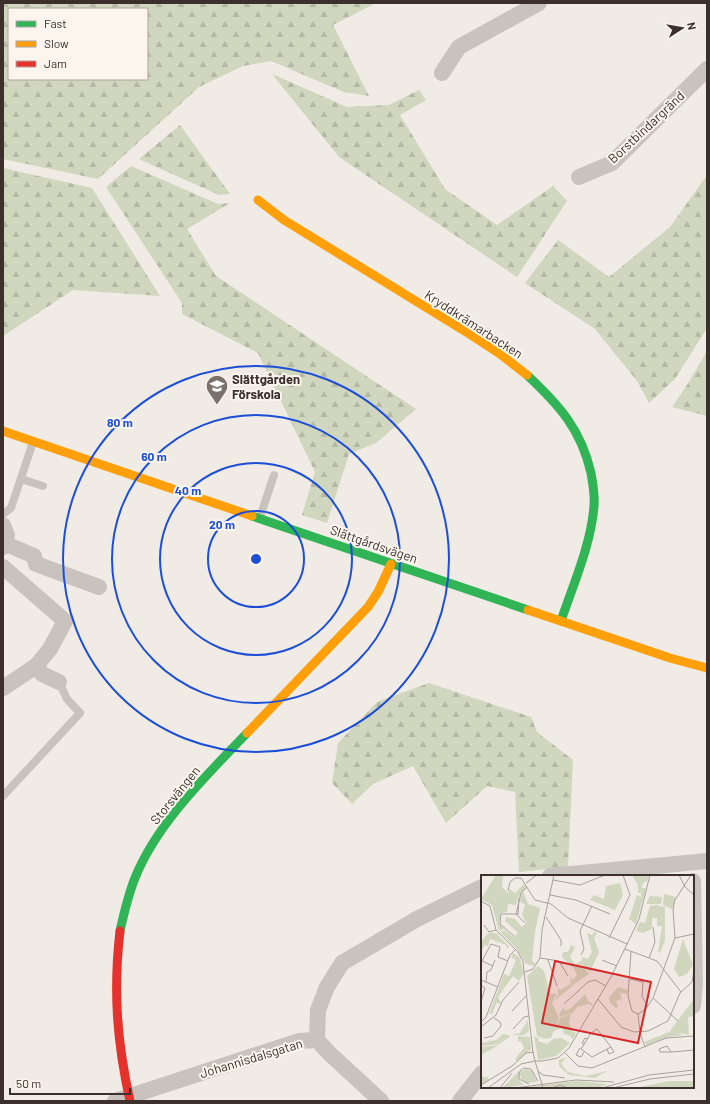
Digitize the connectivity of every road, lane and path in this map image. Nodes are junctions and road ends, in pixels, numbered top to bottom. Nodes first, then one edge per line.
1 (539, 3) edge
2 (707, 69) edge
3 (442, 73) dead end
4 (579, 177) dead end
5 (258, 200) dead end
6 (3, 431) edge
7 (33, 441) junction
8 (274, 475) dead end
9 (21, 479) junction
10 (43, 486) dead end
11 (3, 514) edge
12 (259, 518) junction
13 (3, 525) edge
14 (4, 545) edge
15 (391, 564) junction
16 (3, 568) edge
17 (99, 587) dead end
18 (561, 621) junction
19 (36, 666) junction
20 (707, 668) edge
21 (59, 682) joint
22 (3, 688) edge
23 (3, 796) edge
24 (698, 867) edge
25 (566, 875) edge
26 (481, 887) edge
27 (694, 932) edge
28 (694, 995) edge
29 (317, 1040) junction
30 (481, 1074) edge
31 (125, 1099) edge
32 (380, 1101) edge
33 (460, 1101) edge

1 - 3 street
2 - 4 street, Borstbindargränd
5 - 18 street, Kryddkrämarbacken
6 - 7 street, Slättgårdsvägen
7 - 9 lane
7 - 12 street, Slättgårdsvägen
8 - 12 lane
9 - 10 lane
9 - 11 lane
12 - 15 street, Slättgårdsvägen
13 - 14 street
14 - 17 street
15 - 18 street, Slättgårdsvägen
15 - 31 street, Storsvängen
16 - 19 street
18 - 20 street, Slättgårdsvägen
19 - 21 street
19 - 22 street
21 - 23 lane
24 - 25 street
26 - 29 street, Johannisdalsgatan
27 - 28 street
29 - 31 street, Johannisdalsgatan
29 - 32 street
30 - 33 street

